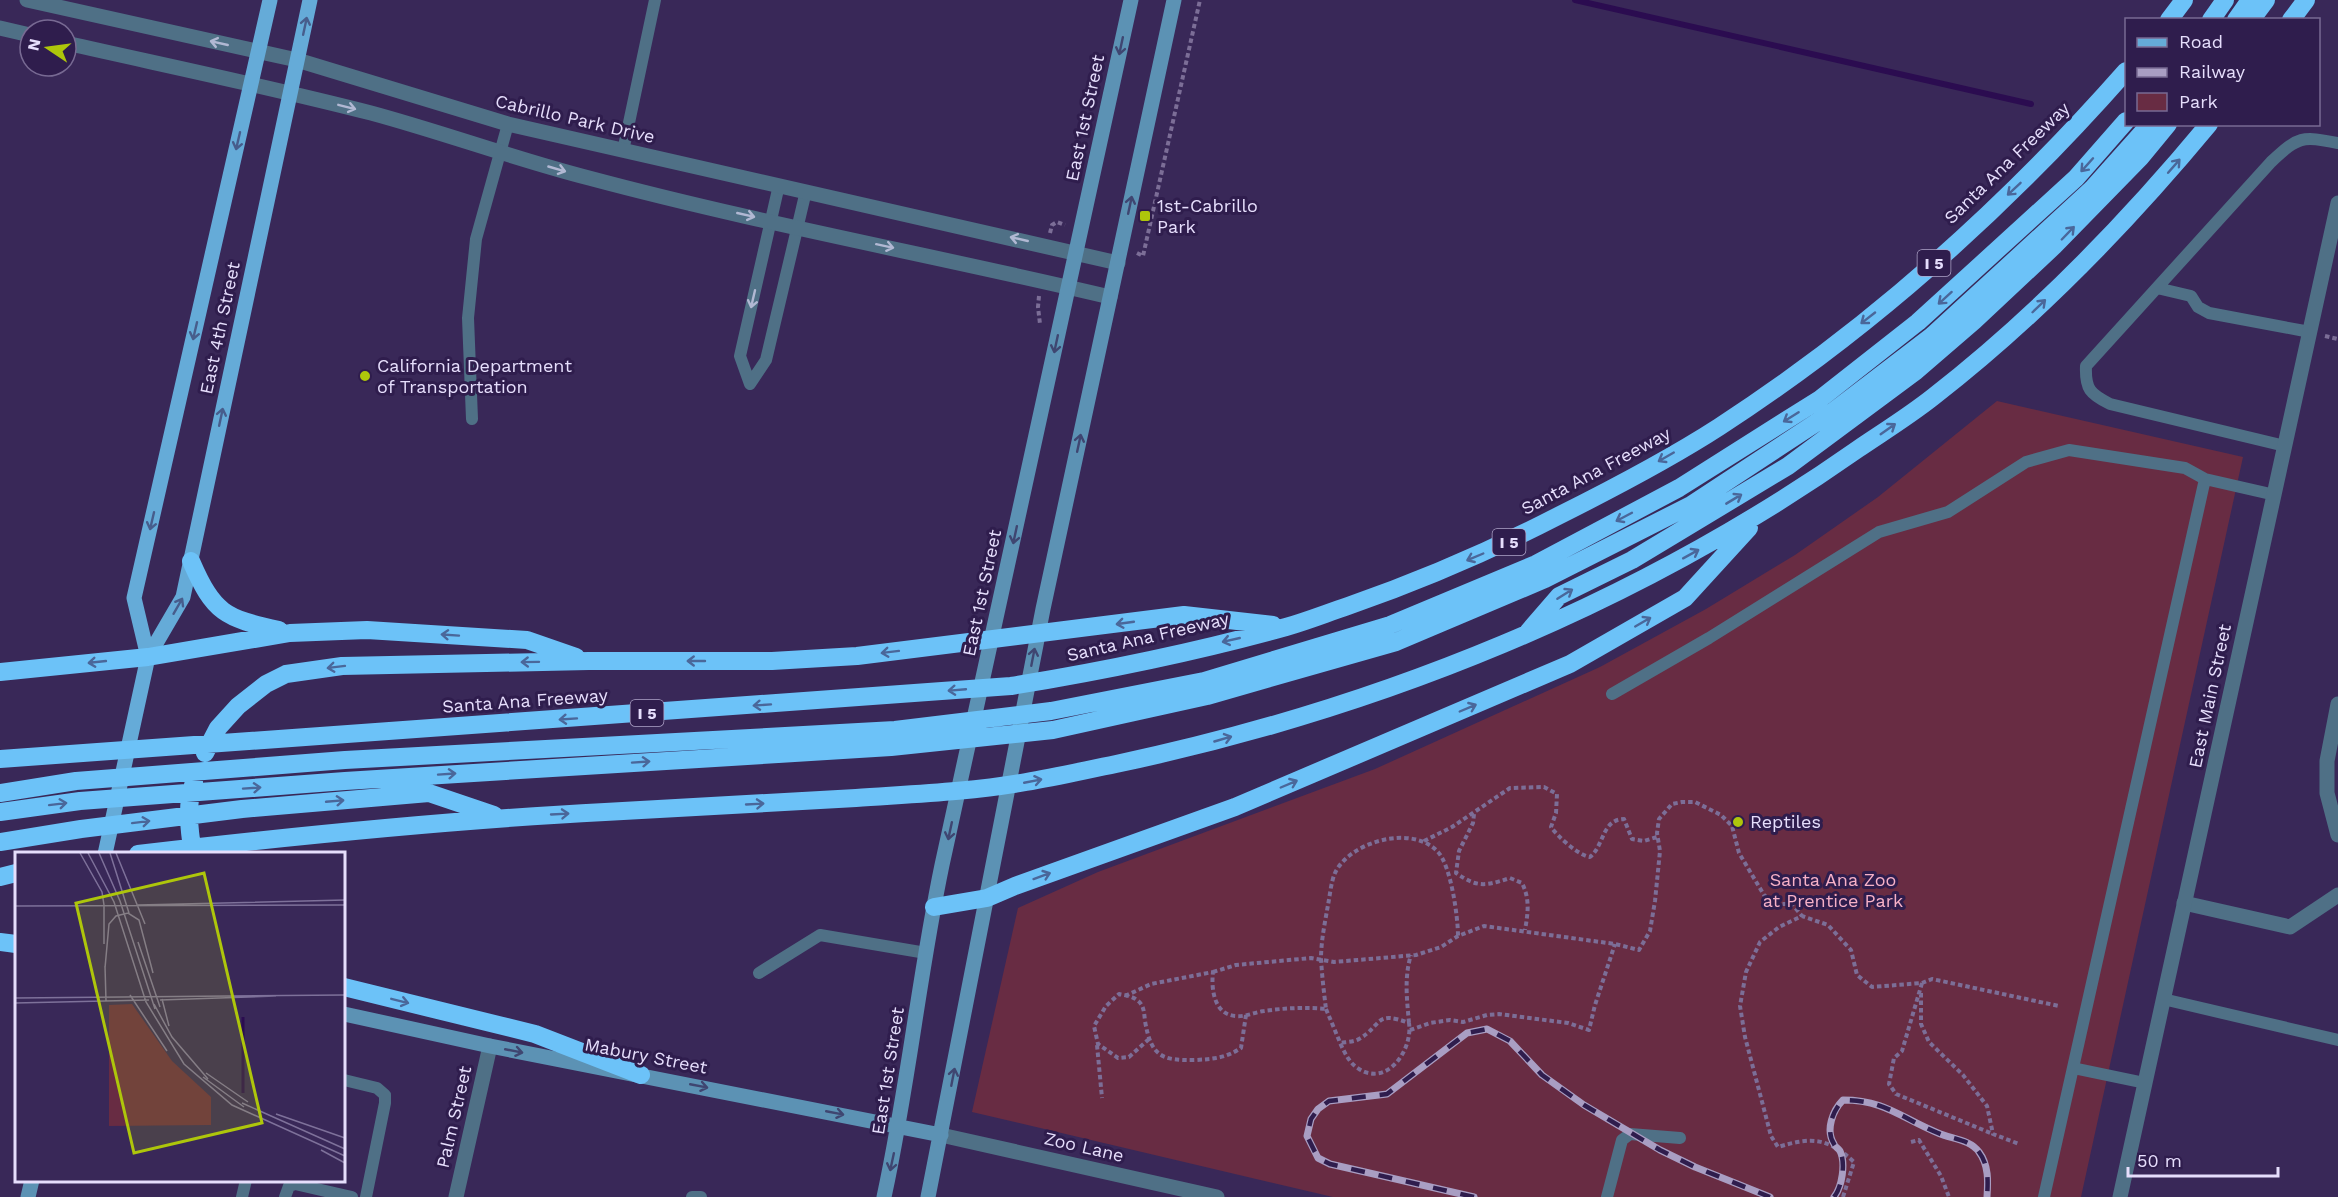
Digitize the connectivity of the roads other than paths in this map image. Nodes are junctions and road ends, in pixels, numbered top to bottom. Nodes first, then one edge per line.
1 (27, 0) edge
2 (270, 0) edge
3 (310, 0) edge
4 (655, 0) edge
5 (1131, 0) edge
6 (1174, 0) edge
7 (2184, 0) edge
8 (2225, 0) edge
9 (2250, 0) edge
10 (2266, 0) edge
11 (2306, 0) edge
12 (2170, 18) edge
13 (2212, 18) edge
14 (2237, 18) edge
15 (2252, 18) edge
16 (2292, 18) edge
17 (0, 28) edge
18 (18, 32) edge
19 (78, 46) edge
20 (259, 51) junction
21 (297, 60) junction
22 (2125, 73) edge
23 (251, 84) junction
24 (290, 93) junction
25 (2125, 123) edge
26 (508, 124) junction
27 (2148, 126) edge
28 (2166, 126) edge
29 (2208, 126) edge
30 (2338, 143) edge
31 (623, 151) junction
32 (501, 153) junction
33 (779, 185) junction
34 (806, 192) junction
35 (2338, 202) edge
36 (771, 221) junction
37 (798, 227) junction
38 (2335, 233) edge
39 (1076, 253) junction
40 (1118, 263) junction
41 (1068, 287) junction
42 (2157, 288) junction
43 (1110, 297) junction
44 (2310, 332) junction
45 (472, 419) dead end
46 (2285, 446) junction
47 (2205, 479) junction
48 (2275, 495) junction
49 (1759, 516) junction
50 (191, 561) junction
51 (1288, 627) junction
52 (290, 633) junction
53 (1524, 636) junction
54 (148, 657) junction
55 (589, 661) junction
56 (0, 672) edge
57 (1612, 694) dead end
58 (2338, 704) edge
59 (0, 759) edge
60 (0, 793) edge
61 (0, 812) edge
62 (502, 817) junction
63 (2338, 835) edge
64 (0, 842) edge
65 (105, 852) edge
66 (155, 852) edge
67 (193, 852) edge
68 (15, 873) edge
69 (0, 877) edge
70 (2338, 895) edge
71 (987, 898) junction
72 (2184, 903) junction
73 (934, 907) junction
74 (0, 942) edge
75 (15, 944) edge
76 (926, 953) junction
77 (759, 973) dead end
78 (345, 987) edge
79 (2163, 999) junction
80 (345, 1014) edge
81 (2338, 1040) edge
82 (490, 1046) junction
83 (2073, 1068) junction
84 (641, 1075) junction
85 (345, 1080) edge
86 (2145, 1083) junction
87 (900, 1126) junction
88 (941, 1135) junction
89 (1680, 1138) dead end
90 (32, 1182) edge
91 (246, 1182) edge
92 (28, 1197) edge
93 (242, 1197) edge
94 (285, 1197) edge
95 (352, 1197) edge
96 (366, 1197) edge
97 (456, 1197) edge
98 (692, 1197) edge
99 (701, 1197) edge
100 (884, 1197) edge
101 (928, 1197) edge
102 (1217, 1197) edge
103 (1607, 1197) edge
104 (2044, 1197) edge
105 (2120, 1197) edge

20 -> 1 street, Cabrillo Park Drive
2 - 20 main road, East 4th Street
21 -> 3 main road, East 4th Street
4 - 31 lane
5 -> 39 main road, East 1st Street
40 -> 6 main road
7 - 12 highway
8 - 13 highway
9 - 14 highway
10 - 15 highway
11 - 16 highway
17 - 18 street
19 - 23 street
20 - 21 street, Cabrillo Park Drive
20 - 23 main road, East 4th Street
21 - 24 main road, East 4th Street
21 - 26 street, Cabrillo Park Drive
22 -> 51 highway, Santa Ana Freeway / I 5
23 - 24 street
23 -> 54 main road, East 4th Street
24 -> 32 street
50 -> 24 main road, East 4th Street
25 -> 60 highway
26 - 31 street, Cabrillo Park Drive
26 - 32 lane
61 -> 27 highway
53 -> 28 highway
49 -> 29 highway
30 - 42 lane
31 - 33 street, Cabrillo Park Drive
32 -> 36 street
32 - 45 lane
33 - 34 street, Cabrillo Park Drive
33 - 36 lane
34 - 37 lane
39 -> 34 street, Cabrillo Park Drive
35 - 38 street, East Main Street
36 - 37 street
36 -> 37 lane
37 -> 41 street
38 - 44 street, East Main Street
39 - 40 street, Cabrillo Park Drive
39 - 41 main road, East 1st Street
40 - 43 main road
41 - 43 street
41 -> 73 main road, East 1st Street
42 - 44 lane
42 - 46 lane
71 -> 43 main road
44 - 46 street, East Main Street
46 - 48 street, East Main Street
47 - 48 lane
47 - 57 lane
47 - 83 lane
48 - 72 street, East Main Street
53 -> 49 highway
71 -> 49 highway
50 - 52 highway
54 -> 50 main road, East 4th Street
51 -> 55 highway
51 -> 59 highway, Santa Ana Freeway / I 5
52 - 54 highway
55 -> 52 highway
62 -> 53 highway
54 -> 56 highway
54 - 65 main road, East 4th Street
55 -> 67 highway
58 - 63 street
64 -> 62 highway
62 - 66 highway
68 - 69 highway
70 - 72 street
71 - 73 highway
88 -> 71 main road
72 - 79 street, East Main Street
73 - 76 main road, East 1st Street
74 - 75 highway
76 - 77 lane
76 - 87 main road, East 1st Street
78 -> 84 highway
79 - 81 lane
79 - 86 street, East Main Street
80 - 82 main road, Mabury Street
82 -> 84 main road, Mabury Street
82 - 97 street, Palm Street
83 - 86 lane
83 - 104 lane
84 -> 87 main road, Mabury Street
85 - 96 lane
86 - 105 street, East Main Street
87 - 88 main road, Mabury Street
87 -> 100 main road, East 1st Street
88 - 101 main road
88 - 102 street, Zoo Lane
89 - 103 lane
90 - 92 main road
91 - 93 lane
94 - 95 lane
98 - 99 lane

